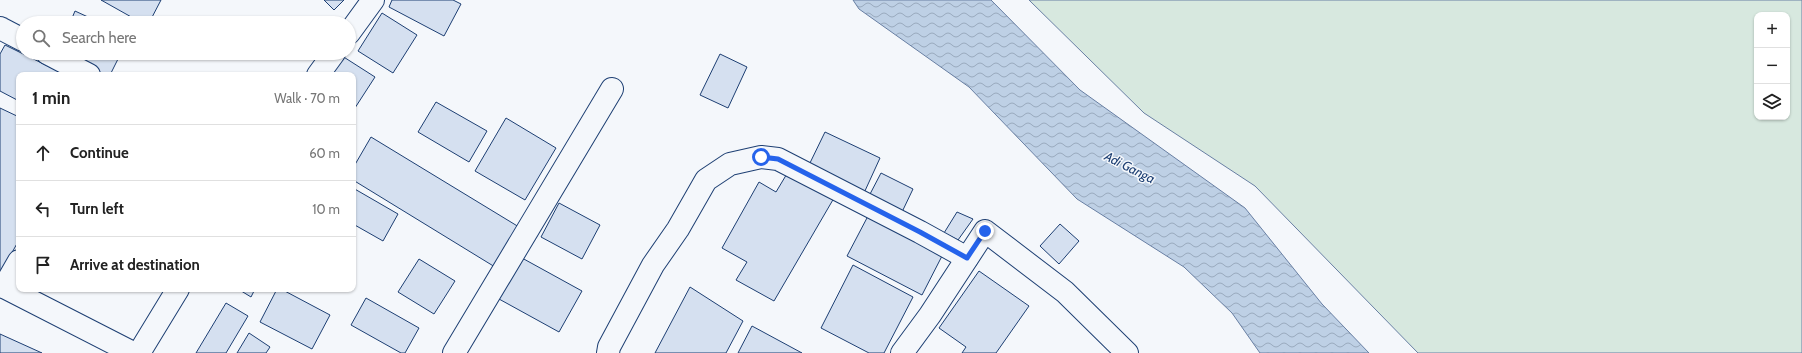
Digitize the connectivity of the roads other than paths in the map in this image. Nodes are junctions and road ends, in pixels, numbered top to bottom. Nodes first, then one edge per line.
1 (373, 0) edge
2 (356, 23) edge
3 (0, 28) edge
4 (16, 36) edge
5 (60, 60) edge
6 (329, 60) edge
7 (83, 72) edge
8 (320, 72) edge
9 (612, 88) dead end
10 (967, 258) junction
11 (16, 265) edge
12 (2, 286) edge
13 (176, 292) edge
14 (133, 353) edge
15 (139, 353) edge
16 (454, 353) edge
17 (608, 353) edge
18 (902, 353) edge
19 (1127, 353) edge

1 - 2 street
3 - 4 street
5 - 7 street
6 - 8 street
9 - 16 street
10 - 17 street
10 - 18 street
10 - 19 street
11 - 12 street
12 - 14 street
13 - 15 street

